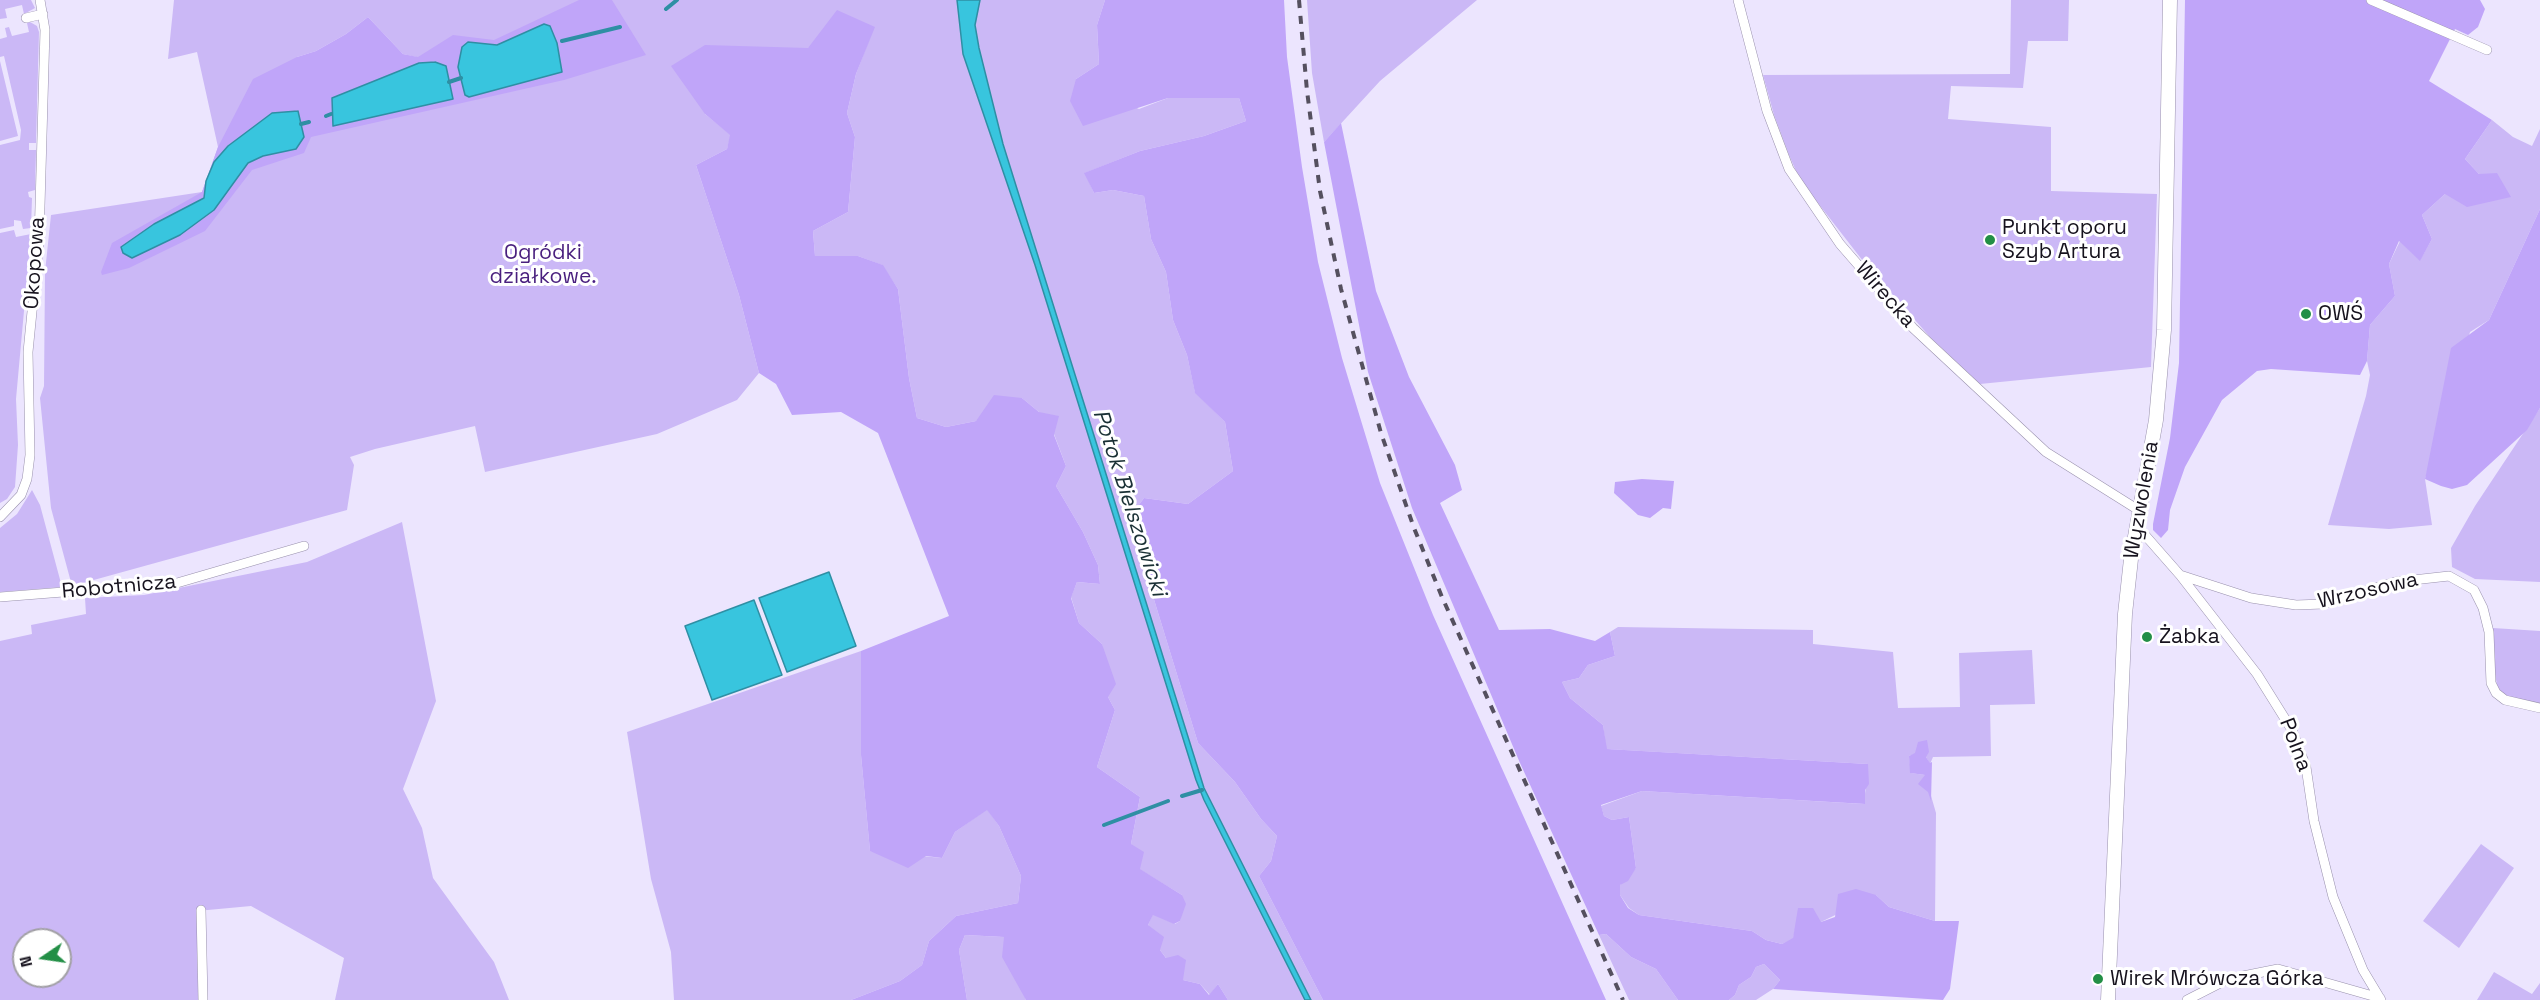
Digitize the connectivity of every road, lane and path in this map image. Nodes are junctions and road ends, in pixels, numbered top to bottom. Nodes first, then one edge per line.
1 (40, 0) edge
2 (1738, 0) edge
3 (2170, 0) edge
4 (2371, 0) edge
5 (43, 14) junction
6 (26, 18) dead end
7 (2487, 50) dead end
8 (2140, 511) junction
9 (0, 517) edge
10 (2137, 526) junction
11 (304, 546) dead end
12 (2180, 575) junction
13 (0, 597) edge
14 (2540, 708) edge
15 (201, 910) dead end
16 (203, 1000) edge
17 (2108, 1000) edge
18 (2187, 1000) edge
19 (2380, 1000) edge

1 - 5 street, Okopowa
2 - 8 street, Wirecka
3 - 8 street, Wyzwolenia
4 - 7 street
5 - 6 street
5 - 9 street, Okopowa
8 - 10 street, Wyzwolenia
10 - 12 street, Polna
10 - 17 street, Wyzwolenia
11 - 13 street, Robotnicza
12 - 14 street, Wrzosowa
12 - 19 street, Polna
15 - 16 street
18 - 19 street

